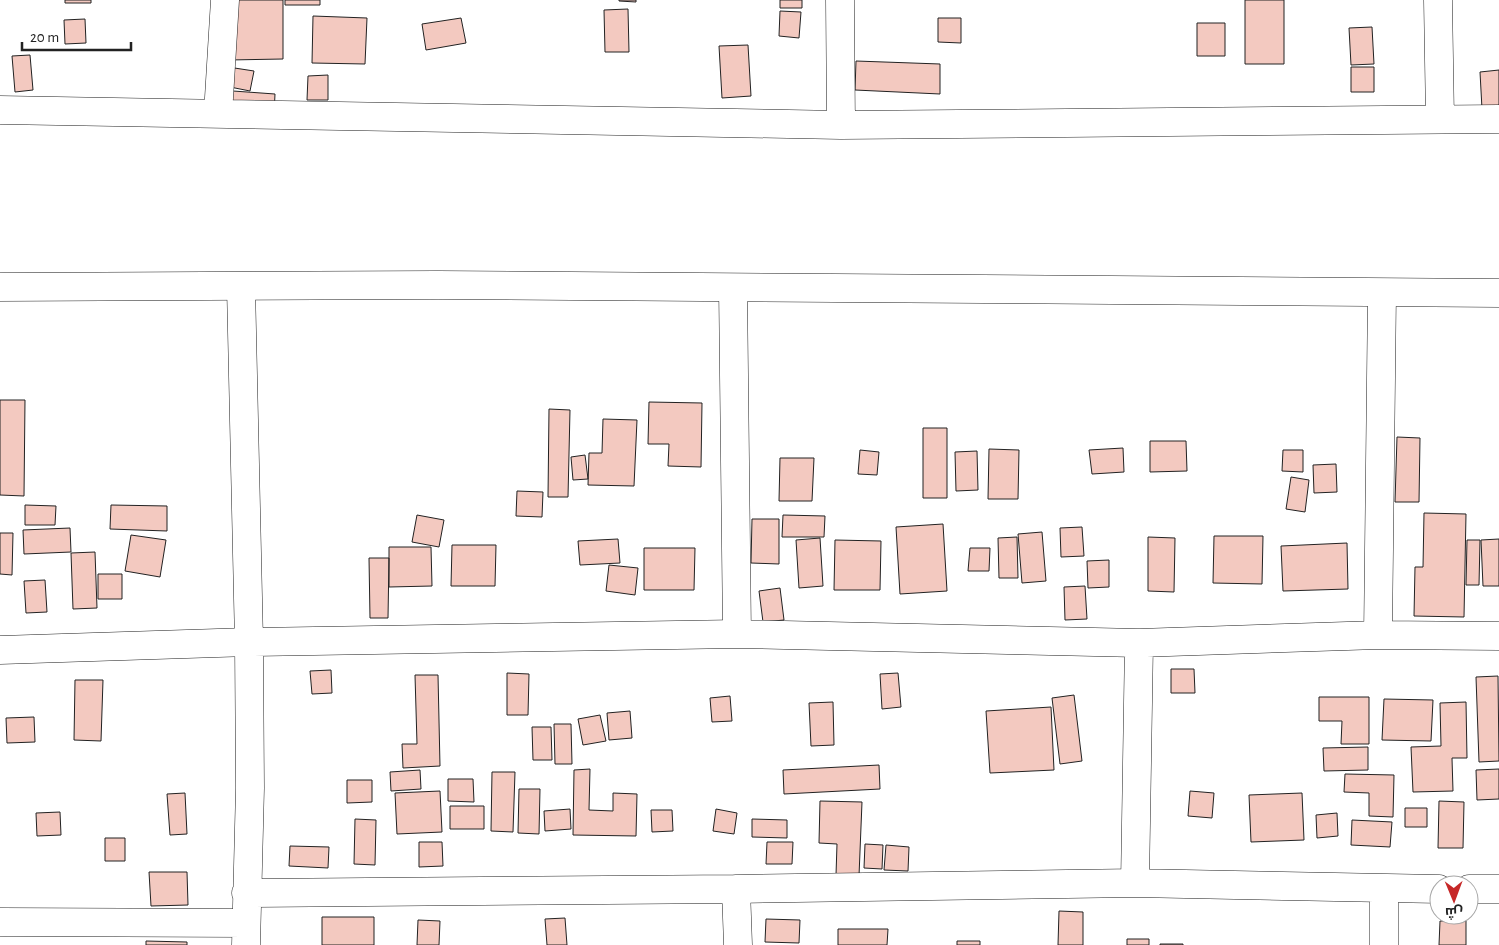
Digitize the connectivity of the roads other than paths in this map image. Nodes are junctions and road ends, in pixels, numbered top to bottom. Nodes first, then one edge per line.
1 (225, 0) edge
2 (840, 0) edge
3 (1438, 0) edge
4 (0, 110) edge
5 (218, 114) junction
6 (1440, 119) junction
7 (1499, 119) edge
8 (841, 125) junction
9 (241, 287) junction
10 (0, 288) edge
11 (733, 288) junction
12 (1382, 293) junction
13 (1499, 294) edge
14 (737, 634) junction
15 (1378, 635) junction
16 (1499, 636) edge
17 (249, 642) junction
18 (1139, 642) junction
19 (0, 650) edge
20 (1135, 883) junction
21 (736, 889) junction
22 (1429, 889) edge
23 (1479, 889) edge
24 (1499, 889) edge
25 (1384, 890) junction
26 (246, 893) junction
27 (0, 922) edge
28 (246, 934) edge
29 (738, 945) edge
30 (1384, 945) edge

1 - 5 street
2 - 8 street
3 - 6 street
4 - 5 street
5 - 8 street
6 - 7 street
6 - 8 street
9 - 10 street
9 - 11 street
9 - 17 street
11 - 12 street
11 - 14 street
12 - 13 street
12 - 15 street
14 - 17 street
14 - 18 street
15 - 16 street
15 - 18 street
17 - 19 street
17 - 26 street
18 - 20 street
20 - 21 street
20 - 25 street
21 - 26 street
21 - 29 street
22 - 25 street
23 - 24 street
25 - 30 street
26 - 28 street
27 - 28 street

